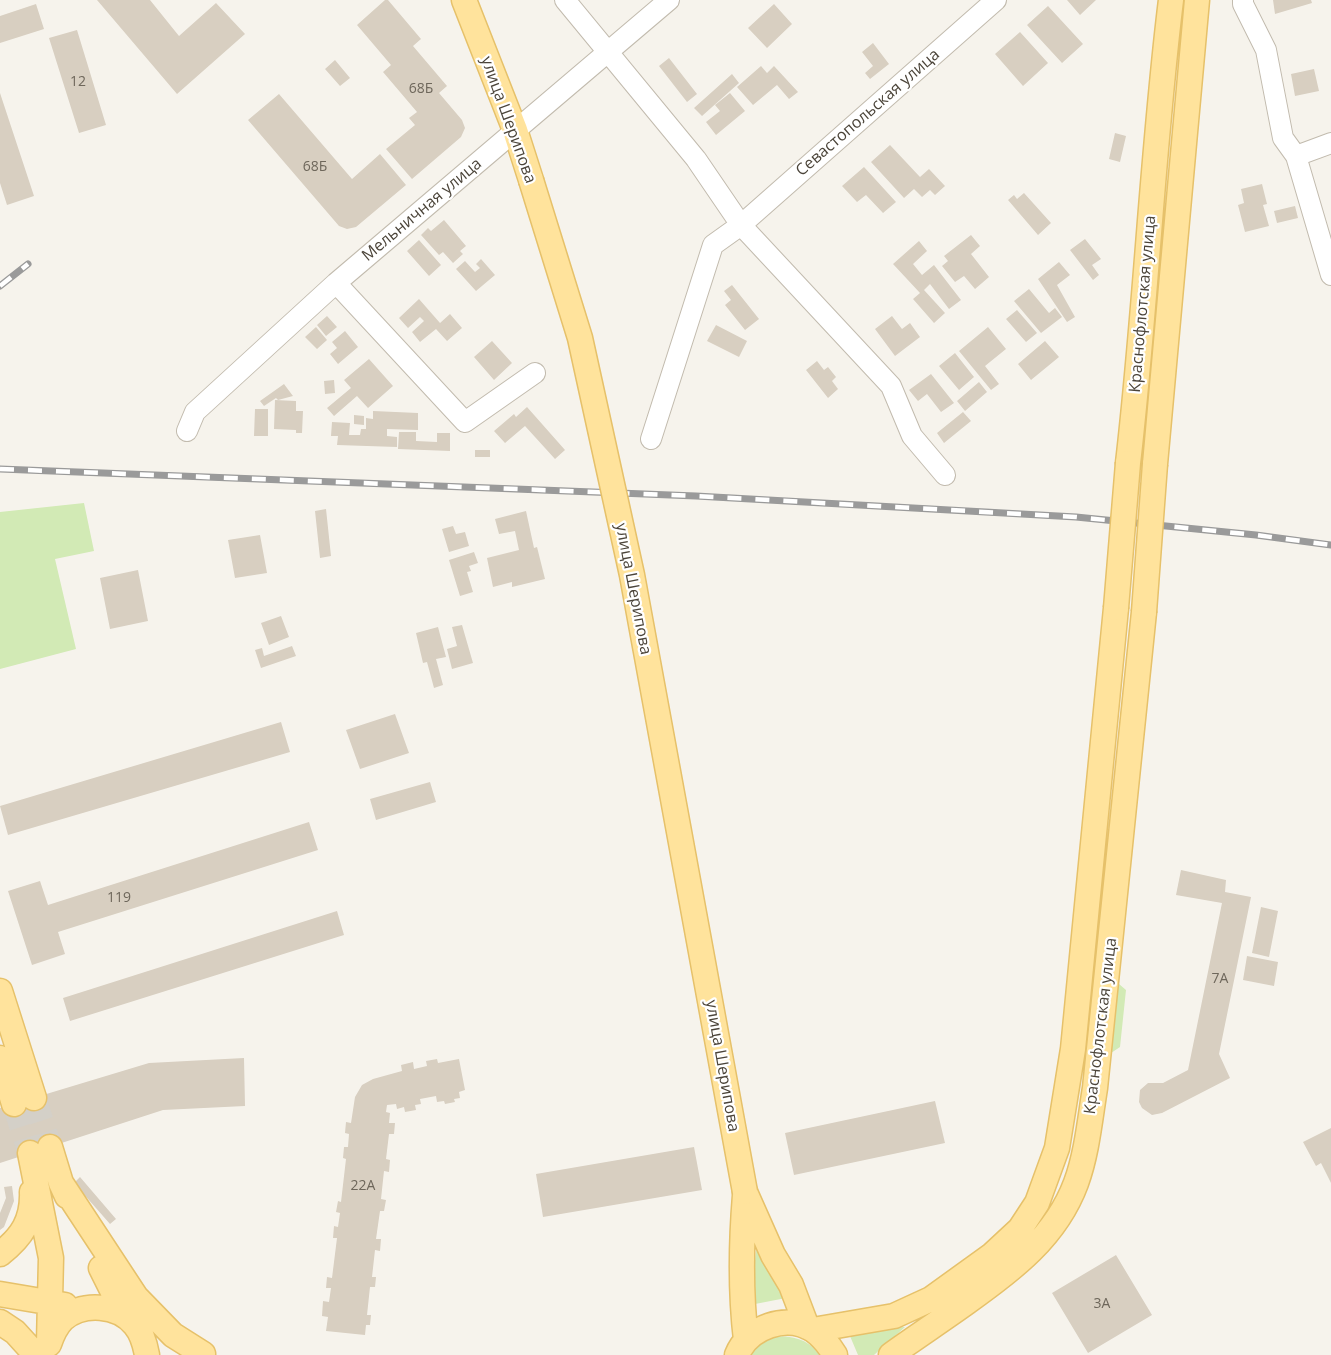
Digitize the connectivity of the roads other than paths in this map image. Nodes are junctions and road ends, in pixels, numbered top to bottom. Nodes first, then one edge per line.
1 (464, 0) edge
2 (565, 0) edge
3 (669, 0) edge
4 (1171, 0) edge
5 (1197, 0) edge
6 (1243, 0) edge
7 (993, 1) edge
8 (609, 53) junction
9 (515, 130) junction
10 (1331, 143) edge
11 (1296, 156) junction
12 (741, 225) junction
13 (1331, 275) edge
14 (336, 283) junction
15 (536, 373) dead end
16 (187, 431) dead end
17 (651, 439) dead end
18 (945, 475) dead end
19 (0, 991) edge
20 (0, 1058) edge
21 (40, 1150) junction
22 (61, 1183) junction
23 (745, 1192) junction
24 (0, 1254) edge
25 (0, 1294) edge
26 (51, 1302) junction
27 (85, 1308) junction
28 (130, 1320) junction
29 (0, 1322) edge
30 (810, 1329) junction
31 (923, 1333) junction
32 (736, 1349) edge
33 (44, 1351) edge
34 (210, 1354) edge
35 (147, 1355) edge
36 (835, 1355) edge
37 (891, 1355) edge
38 (901, 1355) edge

1 - 9 main road, улица Шерипова
2 - 8 street
3 - 8 street, Мельничная улица
4 - 30 main road, Краснофлотская улица, bridge
5 - 31 main road, Краснофлотская улица, bridge
6 - 11 street
7 - 12 street, Севастопольская улица
8 - 9 street, Мельничная улица
8 - 12 street
9 - 14 street, Мельничная улица
9 - 23 main road, улица Шерипова, bridge
10 - 11 street
11 - 13 street
12 - 17 street
12 - 18 street
14 - 15 street
14 - 16 street, Мельничная улица
19 - 20 main road
21 - 22 main road
21 - 24 main road
21 - 26 main road
22 - 28 main road
22 - 34 main road
23 - 30 main road
23 - 32 main road
25 - 26 main road
26 - 27 main road
26 - 33 main road
27 - 28 main road
27 - 33 main road
28 - 34 main road
28 - 35 main road
29 - 33 main road
30 - 32 main road, Краснофлотская улица
30 - 36 main road
31 - 37 main road, Краснофлотская улица
31 - 38 main road

